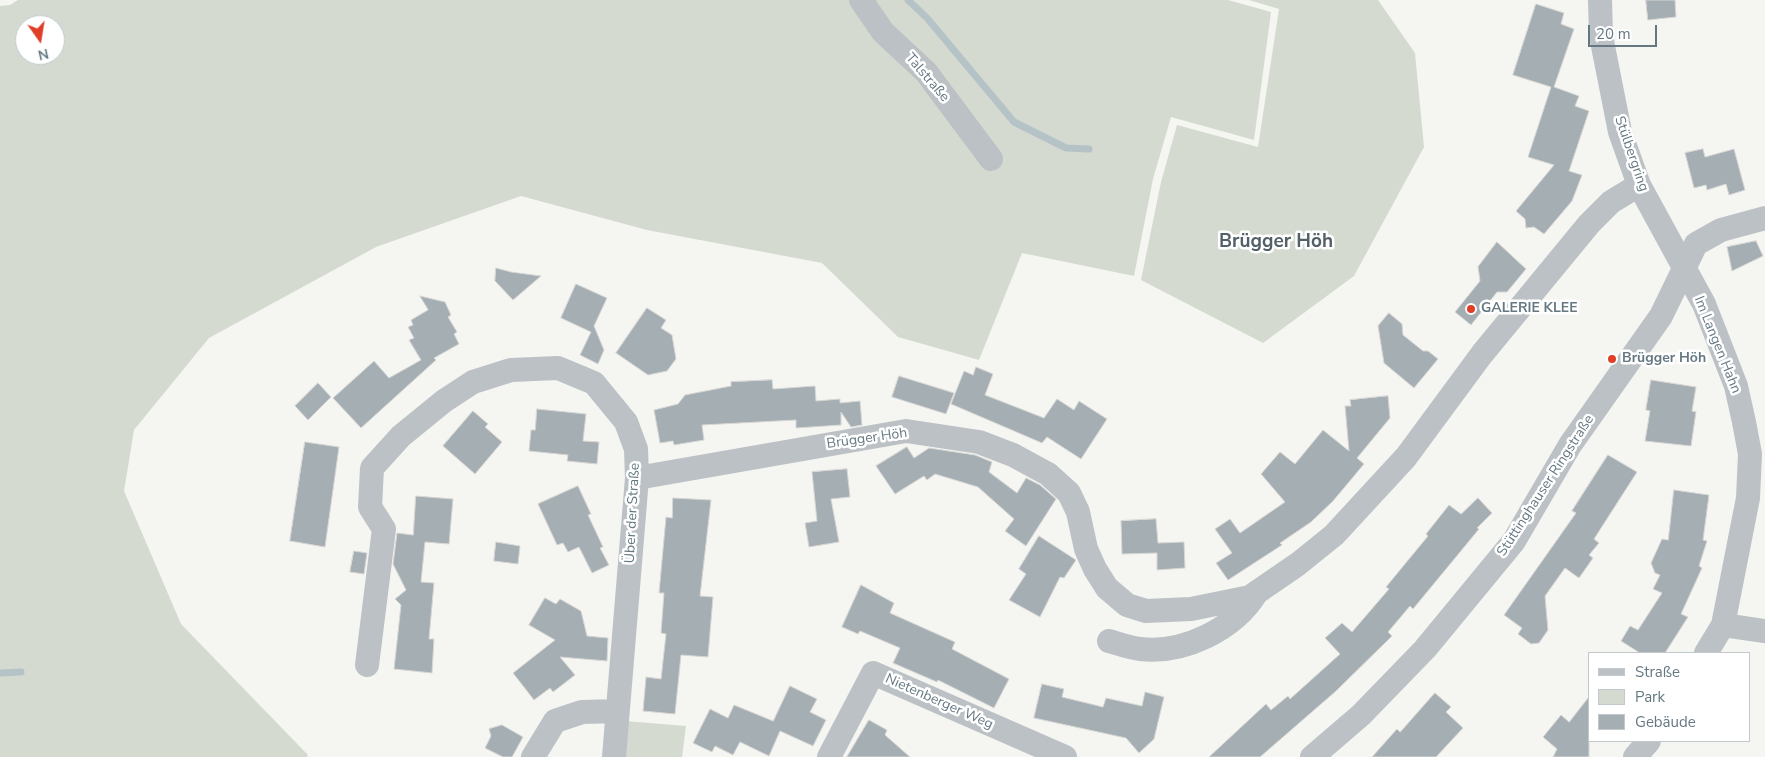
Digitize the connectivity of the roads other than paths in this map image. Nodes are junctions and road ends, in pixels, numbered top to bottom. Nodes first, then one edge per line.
1 (860, 0) edge
2 (1600, 0) edge
3 (991, 158) dead end
4 (1639, 184) junction
5 (1765, 218) edge
6 (1684, 271) junction
7 (1755, 424) edge
8 (637, 478) junction
9 (1757, 500) edge
10 (1257, 592) junction
11 (1724, 625) junction
12 (1765, 631) edge
13 (1109, 641) dead end
14 (1707, 652) edge
15 (367, 666) dead end
16 (618, 711) junction
17 (1648, 742) edge
18 (533, 757) edge
19 (614, 757) edge
20 (829, 757) edge
21 (1065, 757) edge
22 (1312, 757) edge
23 (1635, 757) edge

1 - 3 street, Talstraße
2 - 4 street, Stülbergring
4 - 6 street, Stülbergring
4 - 10 street, Brügger Höh
5 - 6 street, Stüttinghauser Ringstraße
6 - 7 street, Im Langen Hahn
6 - 22 street, Stüttinghauser Ringstraße
7 - 9 street, Im Langen Hahn
8 - 10 street, Brügger Höh
8 - 15 street, Über der Straße
8 - 16 street, Über der Straße
9 - 11 street, Im Langen Hahn
10 - 13 street
11 - 12 street
11 - 14 street, Im Langen Hahn
16 - 18 street
16 - 19 street, Über der Straße
17 - 23 street
20 - 21 street, Nietenberger Weg

